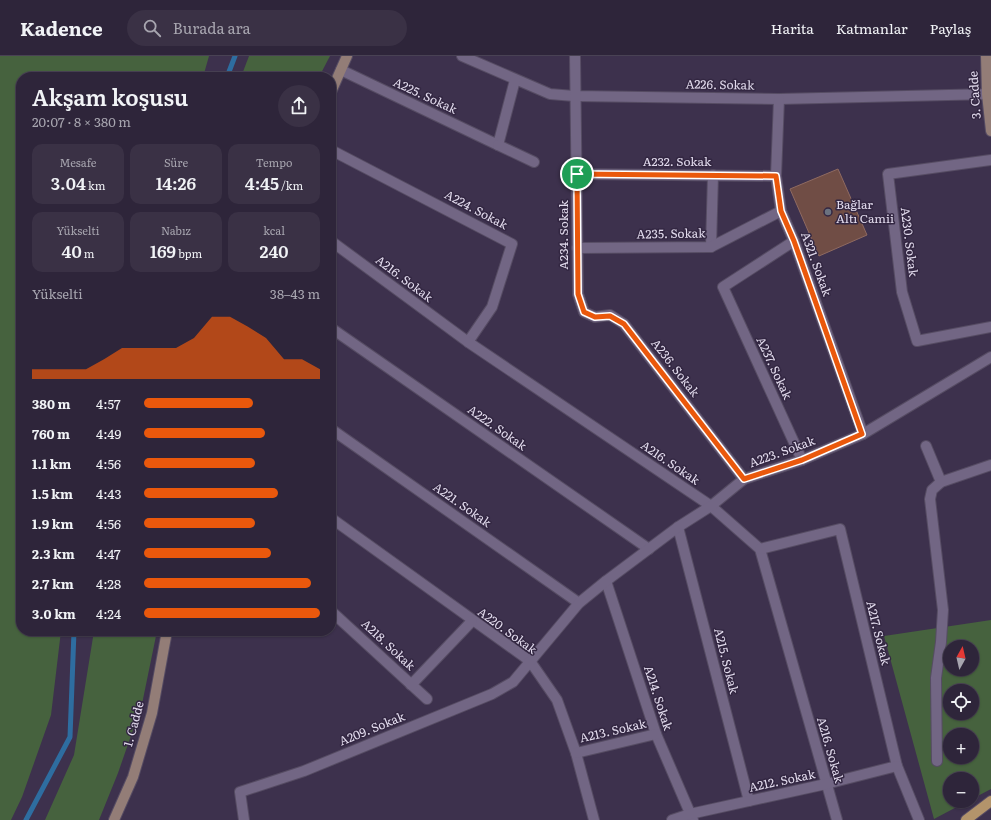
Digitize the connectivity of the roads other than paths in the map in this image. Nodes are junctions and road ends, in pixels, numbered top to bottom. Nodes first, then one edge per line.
1 (347, 56) edge
2 (462, 56) edge
3 (575, 56) edge
4 (986, 56) edge
5 (341, 70) junction
6 (516, 80) junction
7 (336, 81) edge
8 (989, 94) edge
9 (574, 96) junction
10 (779, 99) junction
11 (991, 131) edge
12 (498, 145) junction
13 (336, 153) edge
14 (991, 160) edge
15 (534, 162) dead end
16 (577, 174) junction
17 (713, 175) junction
18 (776, 176) junction
19 (781, 211) junction
20 (794, 241) junction
21 (336, 245) edge
22 (577, 248) junction
23 (711, 248) junction
24 (578, 294) joint
25 (991, 327) edge
26 (336, 331) edge
27 (468, 342) junction
28 (991, 357) edge
29 (336, 433) edge
30 (862, 434) junction
31 (926, 446) dead end
32 (802, 460) junction
33 (991, 465) edge
34 (744, 479) junction
35 (941, 482) junction
36 (710, 506) junction
37 (336, 522) edge
38 (678, 527) junction
39 (649, 549) junction
40 (760, 550) junction
41 (606, 581) junction
42 (579, 603) junction
43 (336, 616) edge
44 (472, 621) junction
45 (166, 636) edge
46 (530, 661) junction
47 (412, 685) junction
48 (427, 699) dead end
49 (656, 734) junction
50 (576, 753) junction
51 (936, 761) dead end
52 (897, 766) junction
53 (826, 784) junction
54 (749, 801) junction
55 (991, 801) edge
56 (692, 817) edge
57 (114, 820) edge
58 (244, 820) edge
59 (594, 820) edge
60 (672, 820) edge
61 (837, 820) edge
62 (919, 820) edge
63 (966, 820) edge

1 - 5 main road
2 - 6 street, A226. Sokak
3 - 9 street, A234. Sokak
4 - 8 main road, 3. Cadde
5 - 7 main road
5 - 12 street, A225. Sokak
6 - 9 street, A226. Sokak
6 - 12 street
8 - 10 street, A226. Sokak
8 - 11 main road, 3. Cadde
9 - 10 street, A226. Sokak
9 - 16 street, A234. Sokak
10 - 18 street, A321. Sokak
12 - 15 street, A225. Sokak
13 - 27 street, A224. Sokak
14 - 25 street, A230. Sokak
16 - 17 street, A232. Sokak
16 - 22 street, A234. Sokak
17 - 18 street, A232. Sokak
17 - 23 street
18 - 19 street, A321. Sokak
19 - 20 street, A321. Sokak
19 - 23 street, A235. Sokak
20 - 30 street, A321. Sokak
20 - 32 street, A237. Sokak
21 - 27 street, A216. Sokak
22 - 23 street, A235. Sokak
22 - 24 street, A234. Sokak
24 - 34 street, A236. Sokak
26 - 39 street, A222. Sokak
27 - 36 street, A216. Sokak
28 - 30 street, A223. Sokak
29 - 42 street, A221. Sokak
30 - 32 street, A223. Sokak
31 - 35 street
32 - 34 street, A223. Sokak
33 - 35 street
34 - 36 street, A223. Sokak
35 - 51 street
36 - 38 street, A223. Sokak
36 - 40 street, A216. Sokak
37 - 44 street, A220. Sokak
38 - 39 street, A223. Sokak
38 - 54 street, A215. Sokak
39 - 41 street, A223. Sokak
40 - 52 street, A217. Sokak
40 - 53 street, A216. Sokak
41 - 42 street, A223. Sokak
41 - 49 street, A214. Sokak
42 - 46 street, A223. Sokak
43 - 47 street, A218. Sokak
44 - 46 street, A220. Sokak
44 - 47 street
45 - 57 main road, 1. Cadde
46 - 50 street, A220. Sokak
46 - 58 street, A209. Sokak
47 - 48 street, A218. Sokak
49 - 50 street, A213. Sokak
49 - 56 street, A214. Sokak
50 - 59 street, A220. Sokak
52 - 53 street, A212. Sokak
52 - 62 street, A217. Sokak
53 - 54 street, A212. Sokak
53 - 61 street, A216. Sokak
54 - 56 street, A212. Sokak
55 - 63 main road
56 - 60 street, A212. Sokak

